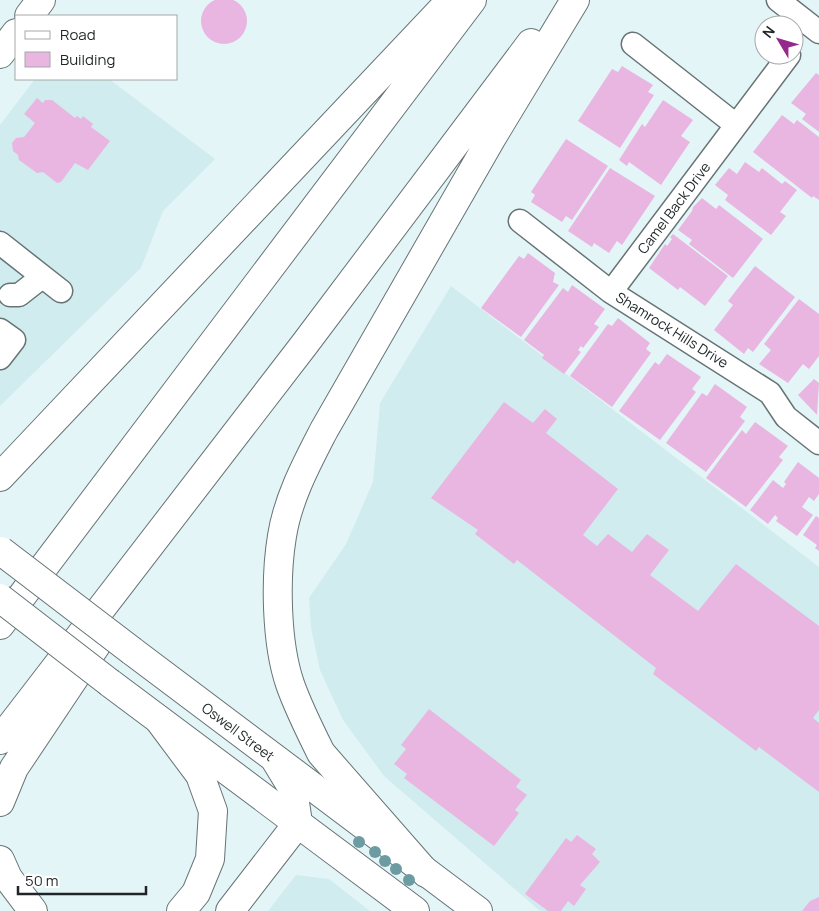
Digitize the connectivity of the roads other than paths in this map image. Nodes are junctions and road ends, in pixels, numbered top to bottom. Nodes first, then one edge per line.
1 (41, 0) edge
2 (451, 0) edge
3 (472, 0) edge
4 (564, 0) edge
5 (575, 0) edge
6 (778, 0) edge
7 (30, 15) edge
8 (815, 29) edge
9 (15, 34) edge
10 (804, 39) edge
11 (633, 44) dead end
12 (0, 54) edge
13 (781, 65) edge
14 (736, 125) junction
15 (520, 221) dead end
16 (0, 242) edge
17 (42, 277) junction
18 (61, 291) dead end
19 (611, 292) junction
20 (10, 295) dead end
21 (0, 330) edge
22 (304, 345) junction
23 (0, 358) edge
24 (819, 443) edge
25 (0, 477) edge
26 (0, 551) edge
27 (0, 598) edge
28 (0, 625) edge
29 (159, 720) junction
30 (0, 740) edge
31 (276, 761) junction
32 (0, 802) edge
33 (298, 823) junction
34 (0, 860) edge
35 (426, 873) junction
36 (33, 911) edge
37 (181, 911) edge
38 (230, 911) edge
39 (415, 911) edge
40 (478, 911) edge

1 - 7 main road
2 - 25 main road
3 - 28 main road
4 - 22 main road
5 - 35 main road
6 - 8 street
8 - 10 street
9 - 12 main road
11 - 14 street
13 - 14 street, Camel Back Drive
14 - 19 street, Camel Back Drive
15 - 19 street, Shamrock Hills Drive
16 - 17 street
17 - 18 street
17 - 20 street
19 - 24 street, Shamrock Hills Drive
21 - 23 street
22 - 30 main road
22 - 32 main road
26 - 31 main road, Oswell Street, bridge
27 - 29 main road, bridge
29 - 33 main road
29 - 37 main road
31 - 33 main road
31 - 35 main road, Oswell Street
33 - 38 main road
33 - 39 main road
34 - 36 main road
35 - 40 main road, Oswell Street

